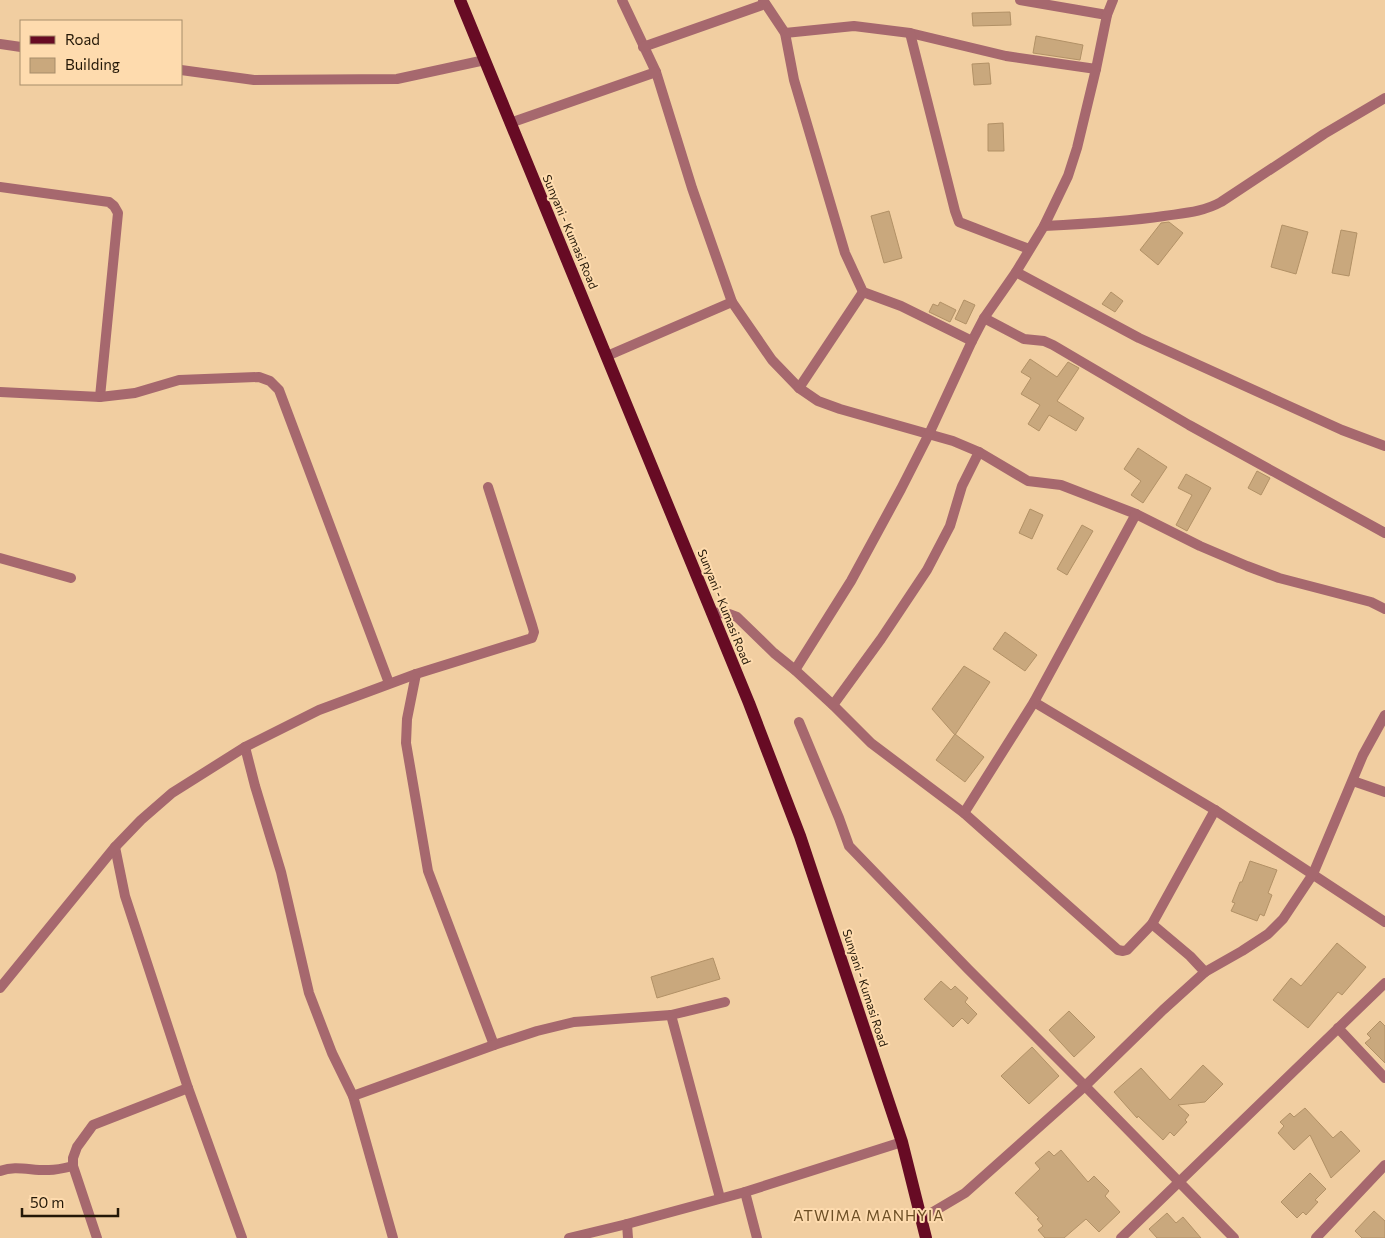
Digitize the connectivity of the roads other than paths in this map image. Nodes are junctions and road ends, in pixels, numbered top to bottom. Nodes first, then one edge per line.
1 (460, 0) edge
2 (622, 0) edge
3 (1020, 0) edge
4 (1113, 0) edge
5 (764, 2) edge
6 (1107, 15) junction
7 (785, 33) junction
8 (910, 33) junction
9 (0, 44) edge
10 (20, 47) edge
11 (644, 47) junction
12 (485, 60) junction
13 (1096, 69) junction
14 (182, 70) edge
15 (656, 72) junction
16 (1385, 98) edge
17 (510, 123) junction
18 (0, 187) edge
19 (1044, 226) junction
20 (1029, 249) junction
21 (1016, 272) junction
22 (863, 292) junction
23 (732, 302) junction
24 (984, 318) junction
25 (972, 341) junction
26 (607, 356) junction
27 (799, 388) junction
28 (0, 392) edge
29 (100, 397) junction
30 (929, 434) junction
31 (1385, 446) edge
32 (978, 452) junction
33 (488, 487) dead end
34 (1136, 514) junction
35 (1385, 533) edge
36 (0, 558) edge
37 (71, 578) dead end
38 (1385, 609) edge
39 (711, 612) junction
40 (795, 670) junction
41 (416, 674) junction
42 (389, 683) junction
43 (1034, 702) junction
44 (834, 705) junction
45 (1385, 715) edge
46 (799, 722) dead end
47 (245, 747) junction
48 (1352, 781) junction
49 (1385, 792) edge
50 (1215, 810) junction
51 (964, 813) junction
52 (115, 847) junction
53 (1313, 874) junction
54 (1385, 922) edge
55 (1152, 924) junction
56 (1205, 972) junction
57 (1385, 983) edge
58 (0, 988) edge
59 (725, 1002) dead end
60 (671, 1015) junction
61 (1338, 1028) junction
62 (494, 1045) junction
63 (1385, 1078) edge
64 (1085, 1086) junction
65 (188, 1088) junction
66 (353, 1096) junction
67 (902, 1142) junction
68 (1385, 1165) edge
69 (73, 1166) junction
70 (0, 1171) edge
71 (1178, 1181) junction
72 (745, 1192) junction
73 (720, 1198) junction
74 (921, 1219) junction
75 (627, 1224) junction
76 (1320, 1236) edge
77 (97, 1238) edge
78 (242, 1238) edge
79 (393, 1238) edge
80 (569, 1238) edge
81 (628, 1238) edge
82 (757, 1238) edge
83 (926, 1238) edge
84 (1121, 1238) edge
85 (1234, 1238) edge

1 - 12 main road, Sunyani - Kumasi Road
2 - 11 street
3 - 6 street
4 - 6 street
5 - 7 street
5 - 11 street
6 - 13 street
7 - 8 street
7 - 22 street
8 - 13 street
8 - 20 street
9 - 10 street
11 - 15 street
12 - 14 street
12 - 17 main road, Sunyani - Kumasi Road
13 - 19 street
15 - 17 street
15 - 23 street
16 - 19 street
17 - 26 main road, Sunyani - Kumasi Road
18 - 29 street
19 - 20 street
20 - 21 street
21 - 24 street
21 - 31 street
22 - 25 street
22 - 27 street
23 - 26 street
23 - 27 street
24 - 25 street
24 - 35 street
25 - 30 street
26 - 39 main road, Sunyani - Kumasi Road
27 - 30 street
28 - 29 street
29 - 42 street
30 - 32 street
30 - 40 street
32 - 34 street
32 - 44 street
33 - 41 street
34 - 38 street
34 - 43 street
36 - 37 street
39 - 40 street
39 - 67 main road, Sunyani - Kumasi Road
40 - 44 street
41 - 42 street
41 - 62 street
42 - 47 street
43 - 50 street
43 - 51 street
44 - 51 street
45 - 48 street
46 - 64 street
47 - 52 street
47 - 66 street
48 - 49 street
48 - 53 street
50 - 53 street
50 - 55 street
51 - 55 street
52 - 58 street
52 - 65 street
53 - 54 street
53 - 56 street
55 - 56 street
56 - 64 street
57 - 61 street
59 - 60 street
60 - 62 street
60 - 73 street
61 - 63 street
61 - 71 street
62 - 66 street
64 - 71 street
64 - 74 street
65 - 69 street
65 - 78 street
66 - 79 street
67 - 72 street
67 - 74 main road, Sunyani - Kumasi Road
68 - 76 street
69 - 70 street
69 - 77 street
71 - 84 street
71 - 85 street
72 - 73 street
72 - 82 street
73 - 75 street
74 - 83 main road, Sunyani - Kumasi Road
75 - 80 street
75 - 81 street

